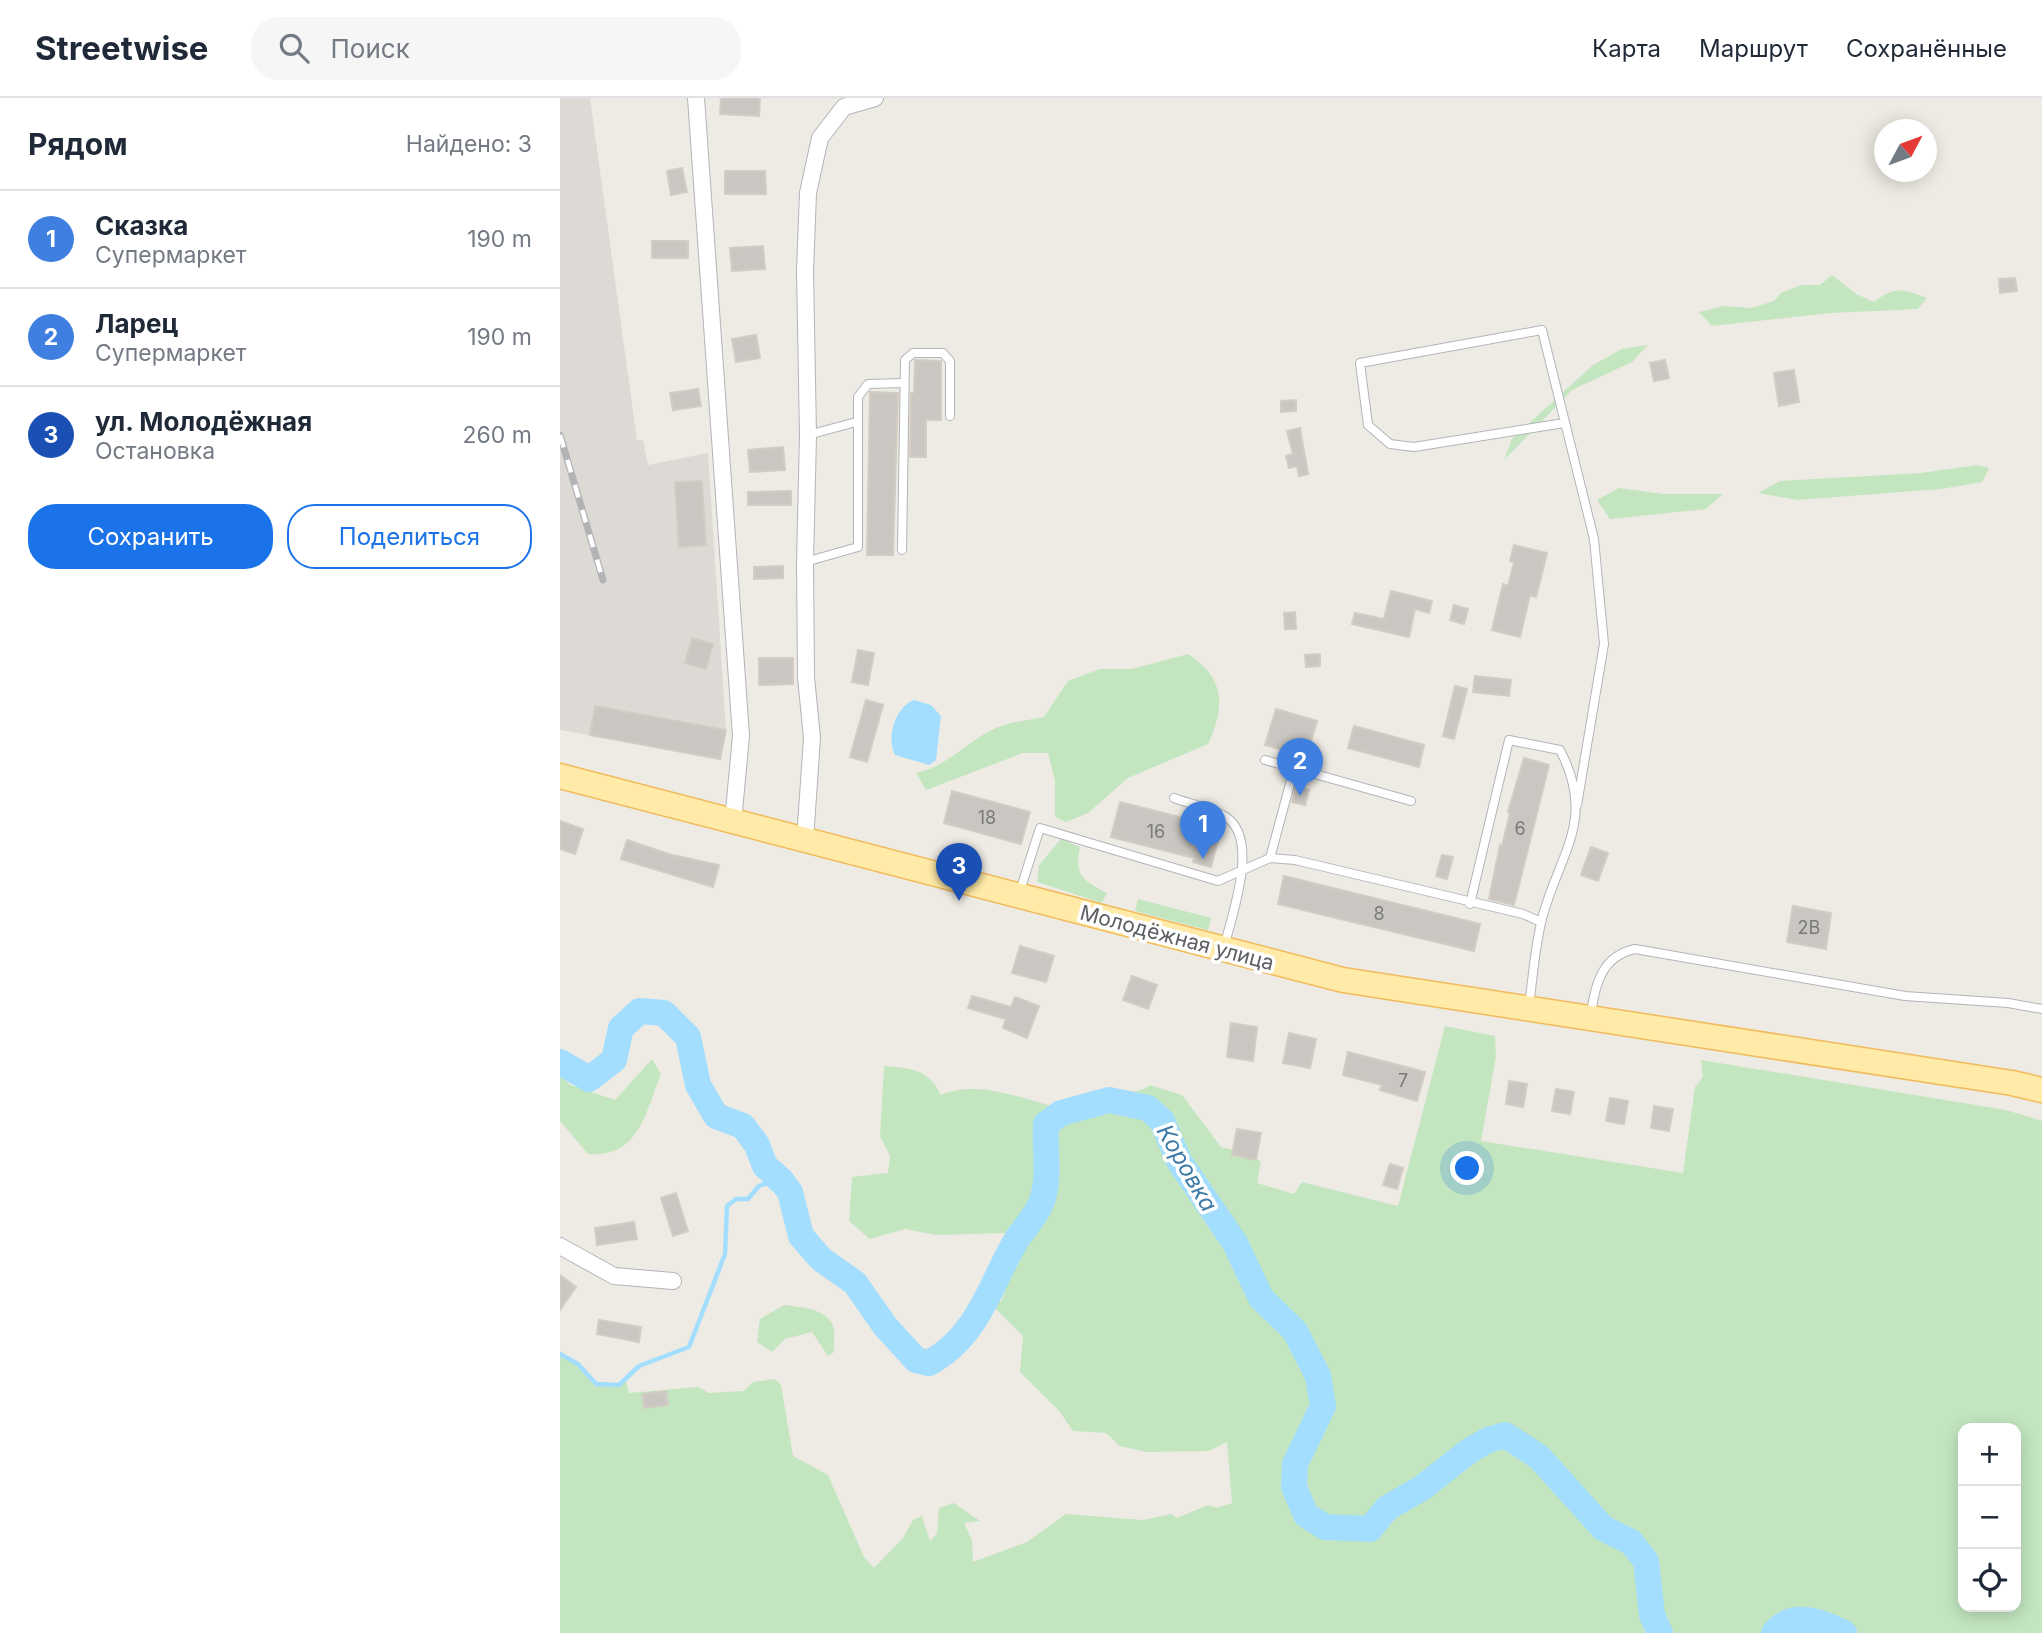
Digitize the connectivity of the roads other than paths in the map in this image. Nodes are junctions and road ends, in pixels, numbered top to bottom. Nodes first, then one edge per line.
1 (696, 98) edge
2 (875, 98) edge
3 (904, 383) junction
4 (950, 416) dead end
5 (856, 422) junction
6 (1564, 423) junction
7 (808, 435) junction
8 (902, 550) dead end
9 (805, 562) junction
10 (1265, 760) dead end
11 (1294, 769) junction
12 (560, 776) edge
13 (1174, 798) dead end
14 (1411, 801) dead end
15 (1577, 805) junction
16 (733, 821) junction
17 (806, 840) junction
18 (1270, 858) junction
19 (1242, 871) junction
20 (1019, 897) junction
21 (1470, 904) junction
22 (1541, 922) junction
23 (1224, 951) junction
24 (2042, 1009) edge
25 (1529, 1011) junction
26 (1590, 1020) junction
27 (2042, 1090) edge
28 (560, 1246) edge
29 (673, 1281) dead end

1 - 16 street
2 - 7 street
3 - 4 lane
3 - 5 lane
3 - 8 lane
5 - 7 lane
5 - 9 lane
6 - 6 lane
6 - 15 lane
7 - 9 street
9 - 17 street
10 - 11 lane
11 - 14 lane
11 - 18 lane
12 - 16 main road, Молодёжная улица
13 - 19 lane
15 - 21 lane
15 - 22 lane
16 - 17 main road, Молодёжная улица
17 - 20 main road, Молодёжная улица
18 - 19 lane
18 - 21 lane
19 - 20 lane
19 - 23 lane
20 - 23 main road, Молодёжная улица
21 - 22 lane
22 - 25 lane
23 - 25 main road, Молодёжная улица
24 - 26 lane
25 - 26 main road, Молодёжная улица
26 - 27 main road, Молодёжная улица
28 - 29 street

